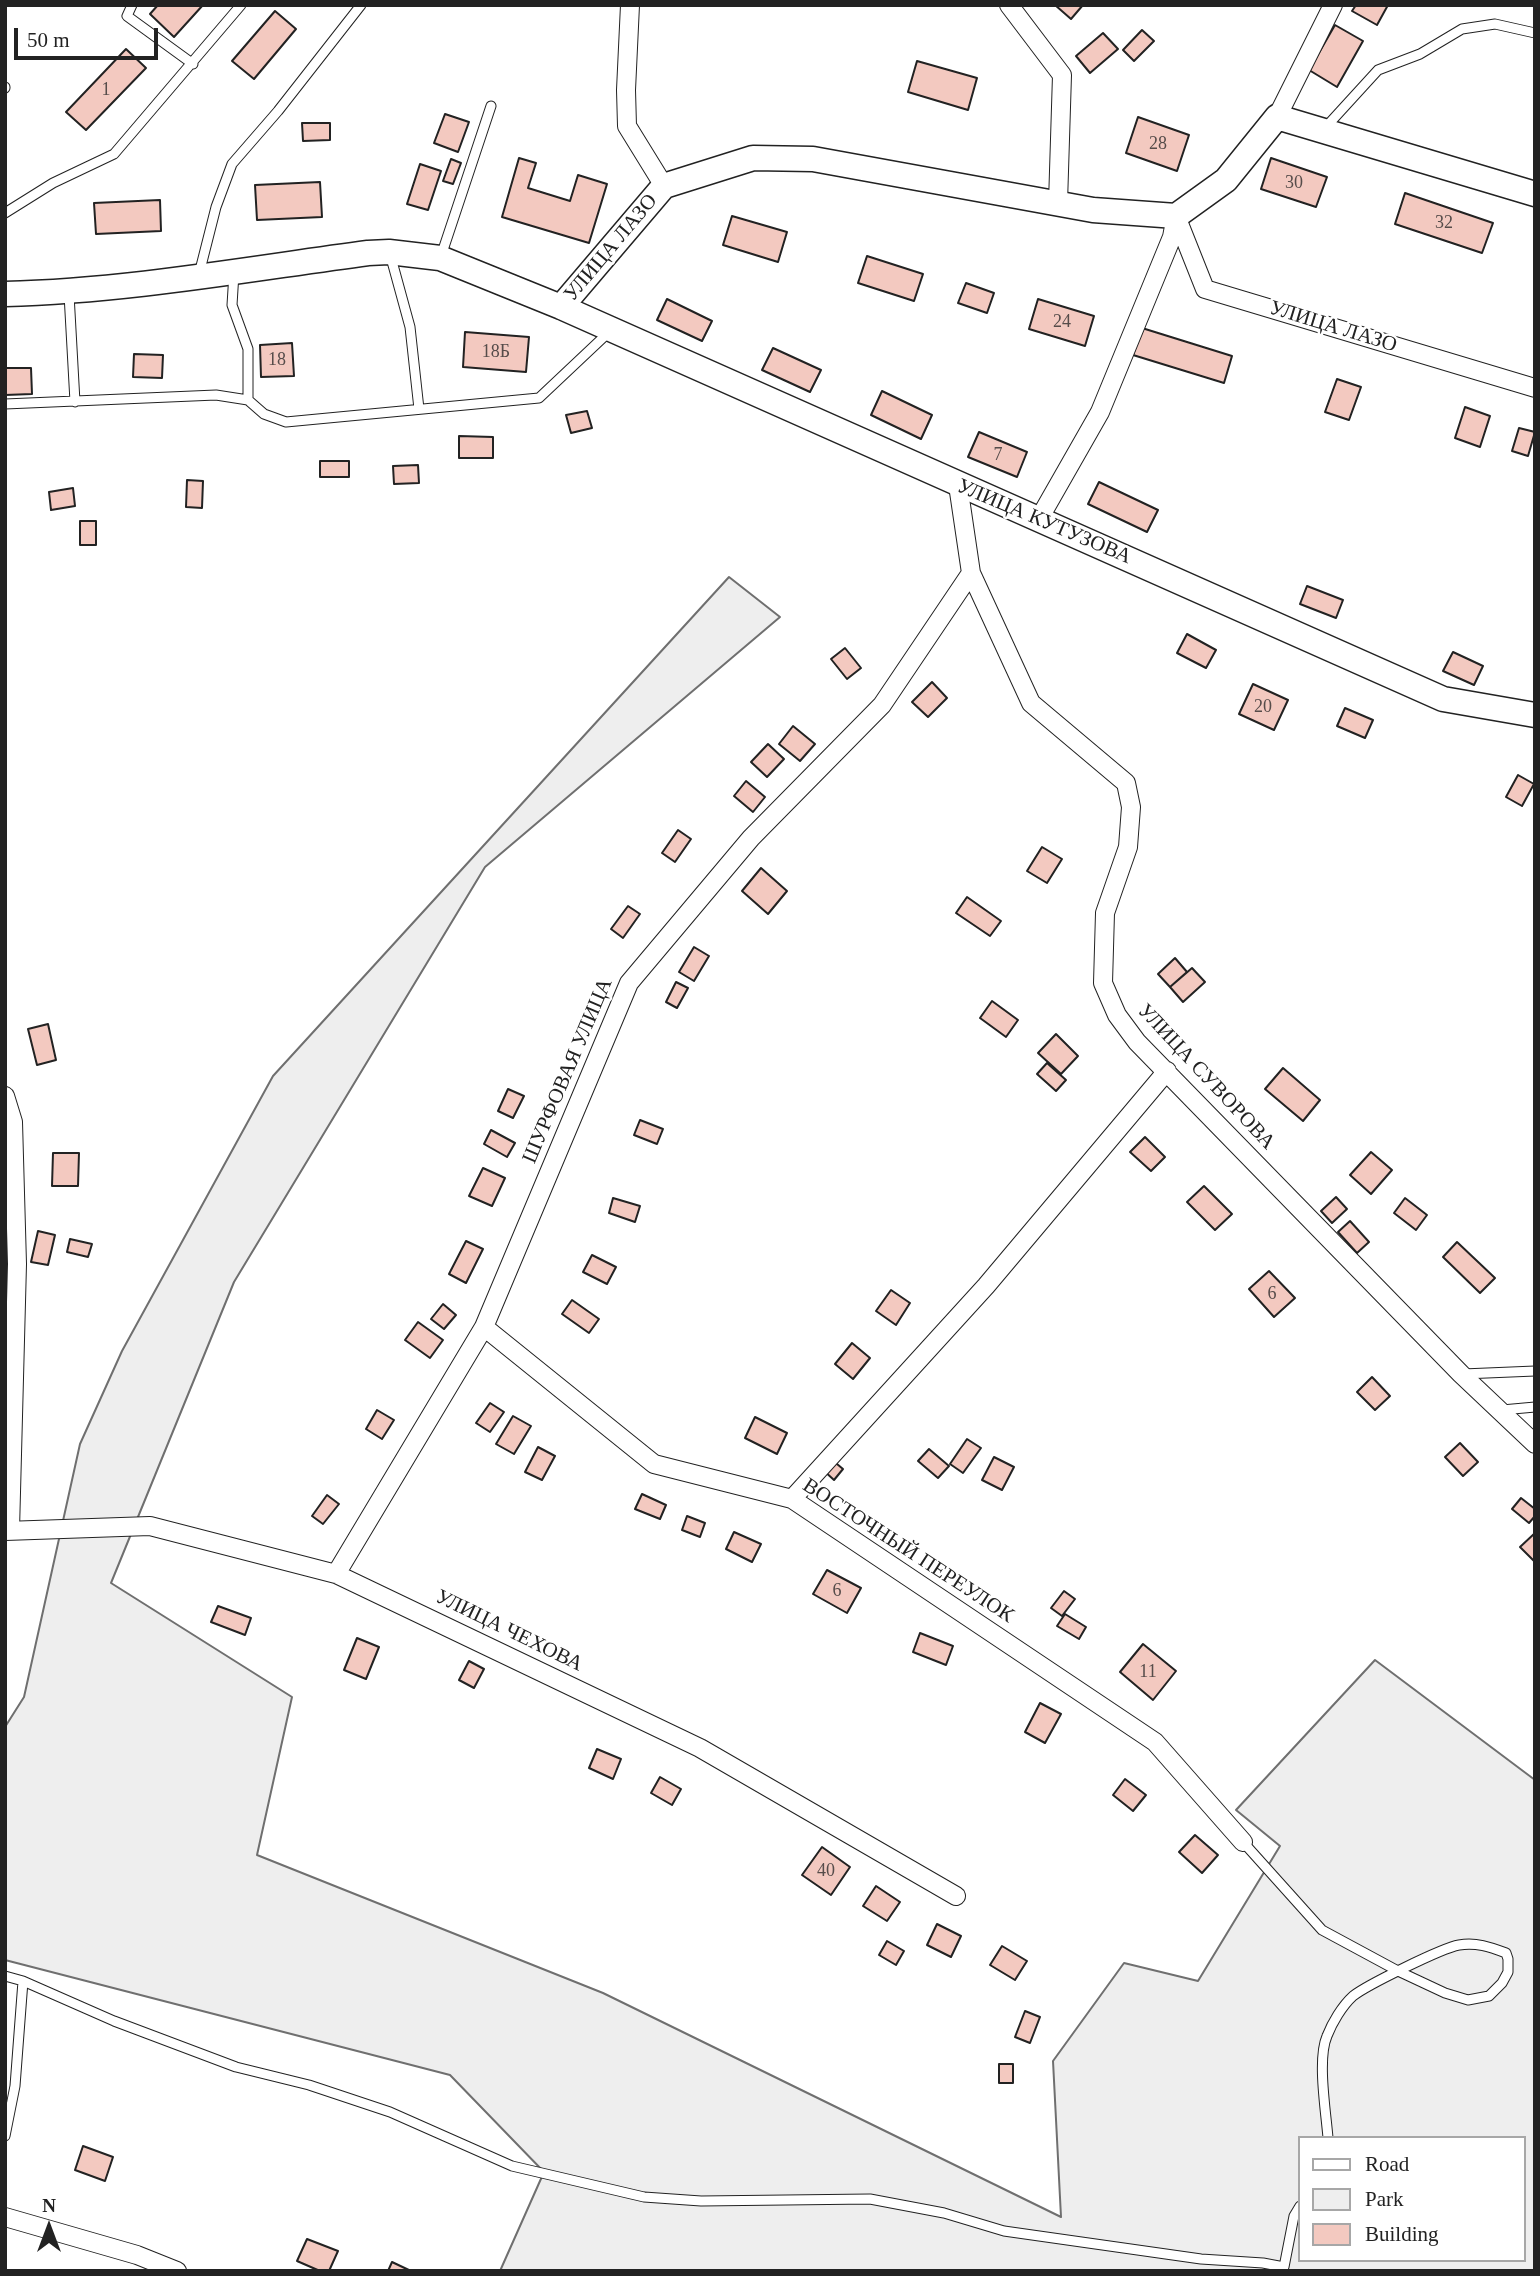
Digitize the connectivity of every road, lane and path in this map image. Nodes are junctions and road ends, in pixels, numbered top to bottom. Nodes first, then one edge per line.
1 (132, 5) edge
2 (241, 5) edge
3 (361, 5) edge
4 (630, 5) edge
5 (1009, 5) edge
6 (1333, 5) edge
7 (1535, 33) edge
8 (193, 64) junction
9 (491, 106) dead end
10 (1277, 117) junction
11 (1322, 131) junction
12 (664, 186) junction
13 (1535, 194) edge
14 (1058, 203) junction
15 (5, 213) edge
16 (1176, 216) junction
17 (389, 252) junction
18 (440, 258) junction
19 (234, 271) junction
20 (199, 276) junction
21 (69, 292) junction
22 (5, 294) edge
23 (561, 307) junction
24 (611, 330) junction
25 (1535, 388) edge
26 (248, 400) junction
27 (75, 402) junction
28 (5, 404) edge
29 (419, 409) junction
30 (958, 485) junction
31 (1039, 519) junction
32 (971, 573) junction
33 (1535, 715) edge
34 (1167, 1071) junction
35 (5, 1096) edge
36 (484, 1327) junction
37 (1535, 1371) edge
38 (1461, 1374) junction
39 (1535, 1406) edge
40 (1499, 1410) junction
41 (1535, 1444) edge
42 (792, 1499) junction
43 (8, 1530) edge
44 (336, 1574) junction
45 (1243, 1842) joint
46 (956, 1896) dead end
47 (1398, 1971) junction
48 (5, 1976) edge
49 (23, 1981) junction
50 (5, 2136) edge
51 (1328, 2136) edge
52 (1298, 2209) edge
53 (5, 2217) edge
54 (177, 2271) edge

1 - 8 lane
2 - 8 lane
3 - 20 lane
4 - 12 street
5 - 14 street
6 - 10 street
7 - 11 lane
8 - 15 lane
9 - 18 lane
10 - 11 street
10 - 16 street
11 - 13 street
12 - 14 street, УЛИЦА ЛАЗО
12 - 23 street, УЛИЦА ЛАЗО
14 - 16 street, УЛИЦА ЛАЗО
16 - 25 street, УЛИЦА ЛАЗО
16 - 31 street
17 - 18 street, УЛИЦА ЛАЗО
17 - 19 street, УЛИЦА ЛАЗО
17 - 29 lane
18 - 23 street, УЛИЦА ЛАЗО
19 - 20 street, УЛИЦА ЛАЗО
19 - 26 lane
20 - 21 street, УЛИЦА ЛАЗО
21 - 22 street, УЛИЦА ЛАЗО
21 - 27 lane
23 - 24 street, УЛИЦА КУТУЗОВА
24 - 29 lane
24 - 30 street, УЛИЦА КУТУЗОВА
26 - 27 lane
26 - 29 lane
27 - 28 lane
30 - 31 street, УЛИЦА КУТУЗОВА
30 - 32 street, УЛИЦА СУВОРОВА
31 - 33 street, УЛИЦА КУТУЗОВА
32 - 34 street, УЛИЦА СУВОРОВА
32 - 36 street, ШУРФОВАЯ УЛИЦА
34 - 38 street, УЛИЦА СУВОРОВА
34 - 42 street
35 - 43 street
36 - 42 street, ВОСТОЧНЫЙ ПЕРЕУЛОК
36 - 44 street, ШУРФОВАЯ УЛИЦА
37 - 38 lane
38 - 40 street, УЛИЦА СУВОРОВА
39 - 40 lane
40 - 41 street, УЛИЦА СУВОРОВА
42 - 45 street, ВОСТОЧНЫЙ ПЕРЕУЛОК
43 - 44 street, УЛИЦА ЧЕХОВА
44 - 46 street, УЛИЦА ЧЕХОВА
45 - 47 lane
47 - 47 lane
47 - 51 lane
48 - 49 lane
49 - 50 lane
49 - 52 lane
53 - 54 street

